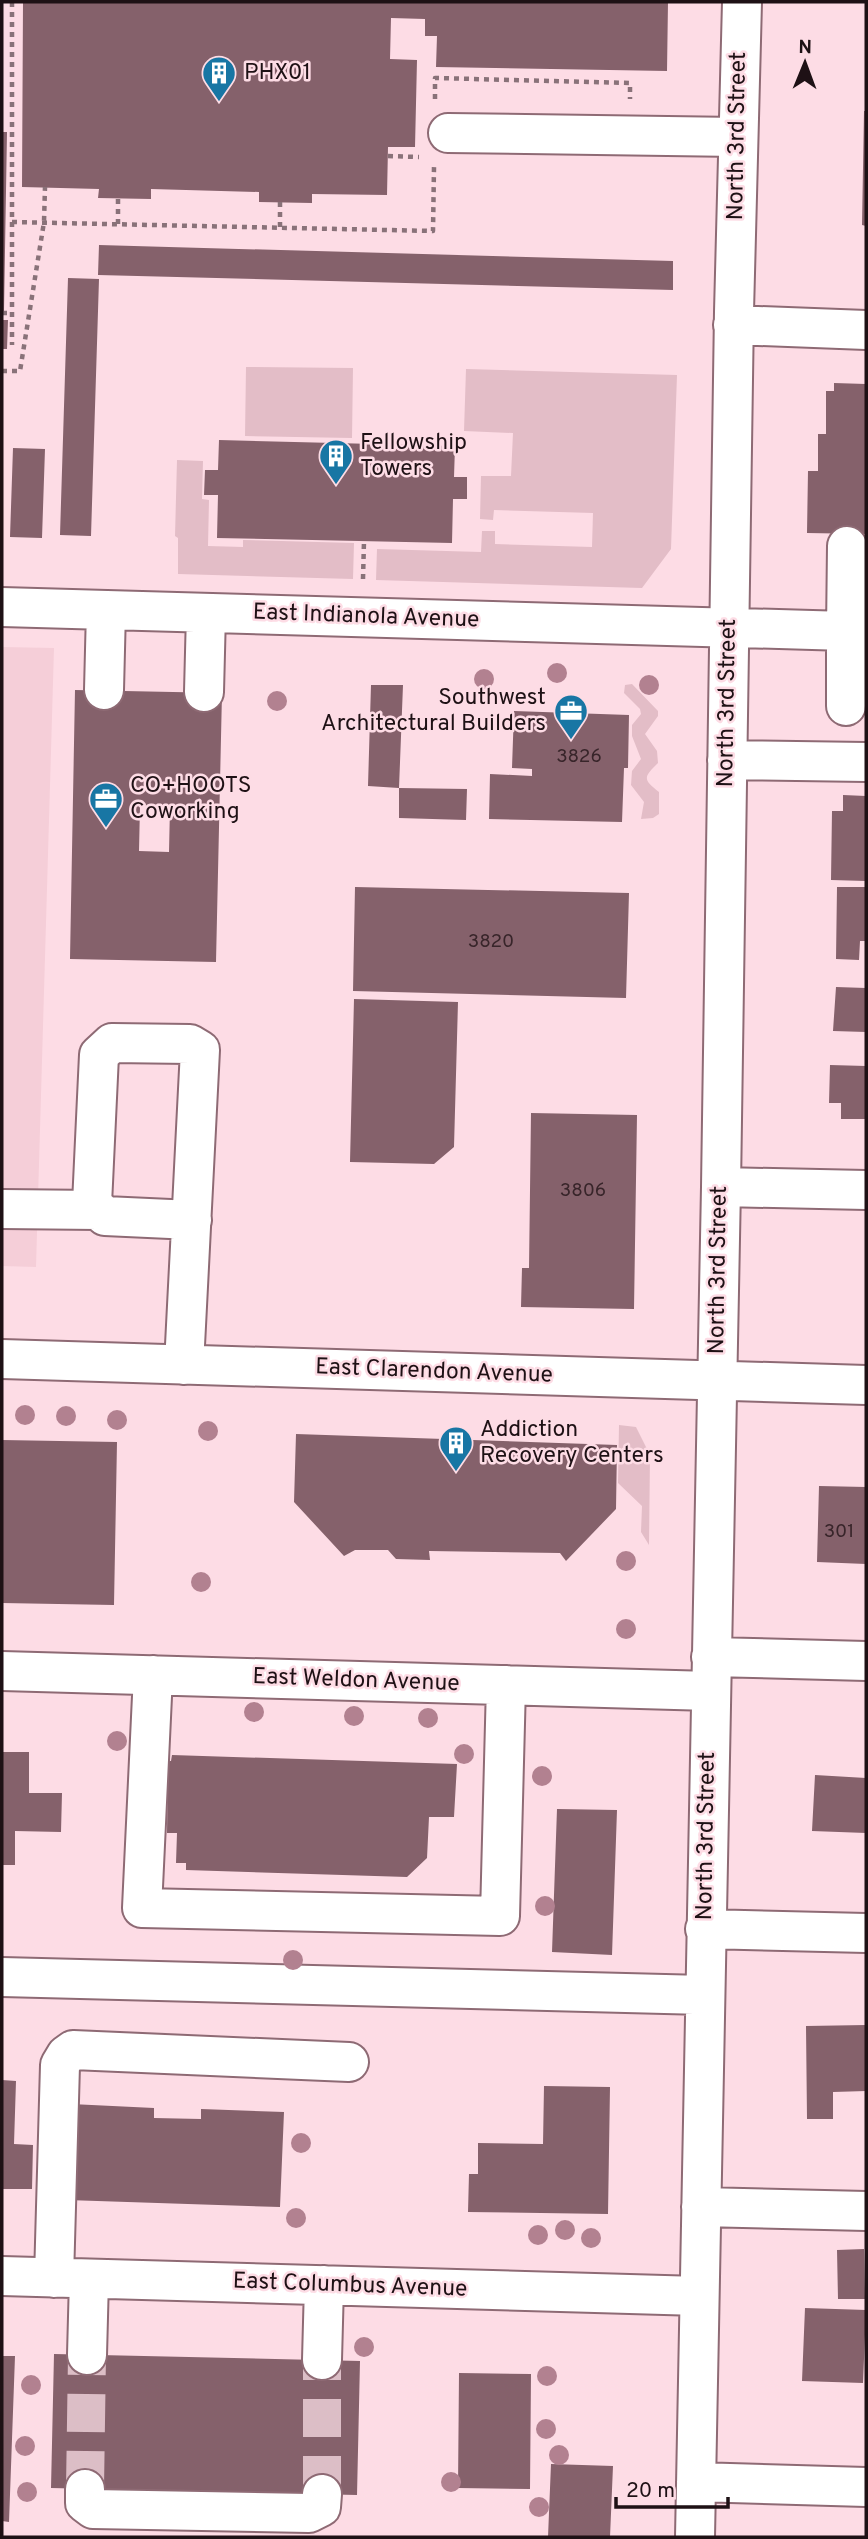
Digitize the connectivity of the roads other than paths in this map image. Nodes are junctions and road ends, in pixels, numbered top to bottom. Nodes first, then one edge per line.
1 (741, 2) edge
2 (738, 136) junction
3 (435, 138) road end
4 (733, 326) junction
5 (866, 330) edge
6 (847, 546) dead end
7 (2, 607) edge
8 (106, 610) junction
9 (205, 612) junction
10 (730, 627) junction
11 (846, 631) junction
12 (104, 690) dead end
13 (204, 692) dead end
14 (846, 706) dead end
15 (727, 760) junction
16 (866, 762) edge
17 (720, 1187) junction
18 (866, 1190) edge
19 (2, 1209) edge
20 (99, 1210) junction
21 (192, 1220) junction
22 (2, 1359) edge
23 (184, 1365) junction
24 (717, 1381) junction
25 (866, 1385) edge
26 (866, 1661) edge
27 (2, 1671) edge
28 (710, 1674) junction
29 (153, 1675) junction
30 (506, 1685) junction
31 (705, 1929) junction
32 (866, 1933) edge
33 (2, 1977) edge
34 (704, 1995) junction
35 (349, 2062) dead end
36 (701, 2207) junction
37 (866, 2211) edge
38 (2, 2276) edge
39 (71, 2278) junction
40 (324, 2285) junction
41 (699, 2296) junction
42 (87, 2354) tunnel mouth
43 (323, 2360) tunnel mouth
44 (696, 2482) junction
45 (866, 2487) edge
46 (85, 2489) tunnel mouth
47 (322, 2494) dead end
48 (695, 2537) edge

1 - 2 street, North 3rd Street
2 - 3 street
2 - 4 street, North 3rd Street
4 - 5 street
4 - 10 street, North 3rd Street
6 - 11 street
7 - 8 street, East Indianola Avenue
8 - 9 street, East Indianola Avenue
8 - 12 street
9 - 10 street, East Indianola Avenue
9 - 13 street
10 - 11 street, East Indianola Avenue
10 - 15 street, North 3rd Street
11 - 14 street
15 - 16 street
15 - 17 street, North 3rd Street
17 - 18 street
17 - 24 street, North 3rd Street
19 - 20 street
20 - 21 street
20 - 21 street
21 - 23 street
22 - 23 street, East Clarendon Avenue
23 - 24 street, East Clarendon Avenue
24 - 25 street, East Clarendon Avenue
24 - 28 street, North 3rd Street
26 - 28 street, East Weldon Avenue
27 - 29 street, East Weldon Avenue
28 - 30 street, East Weldon Avenue
28 - 31 street, North 3rd Street
29 - 30 street, East Weldon Avenue
29 - 30 street
31 - 32 street
31 - 34 street, North 3rd Street
33 - 34 street
34 - 36 street, North 3rd Street
35 - 39 street
36 - 37 street
36 - 41 street, North 3rd Street
38 - 39 street, East Columbus Avenue
39 - 40 street, East Columbus Avenue
39 - 42 street
40 - 41 street, East Columbus Avenue
40 - 43 street
41 - 44 street, North 3rd Street
44 - 45 street
44 - 48 street, North 3rd Street
46 - 47 street

